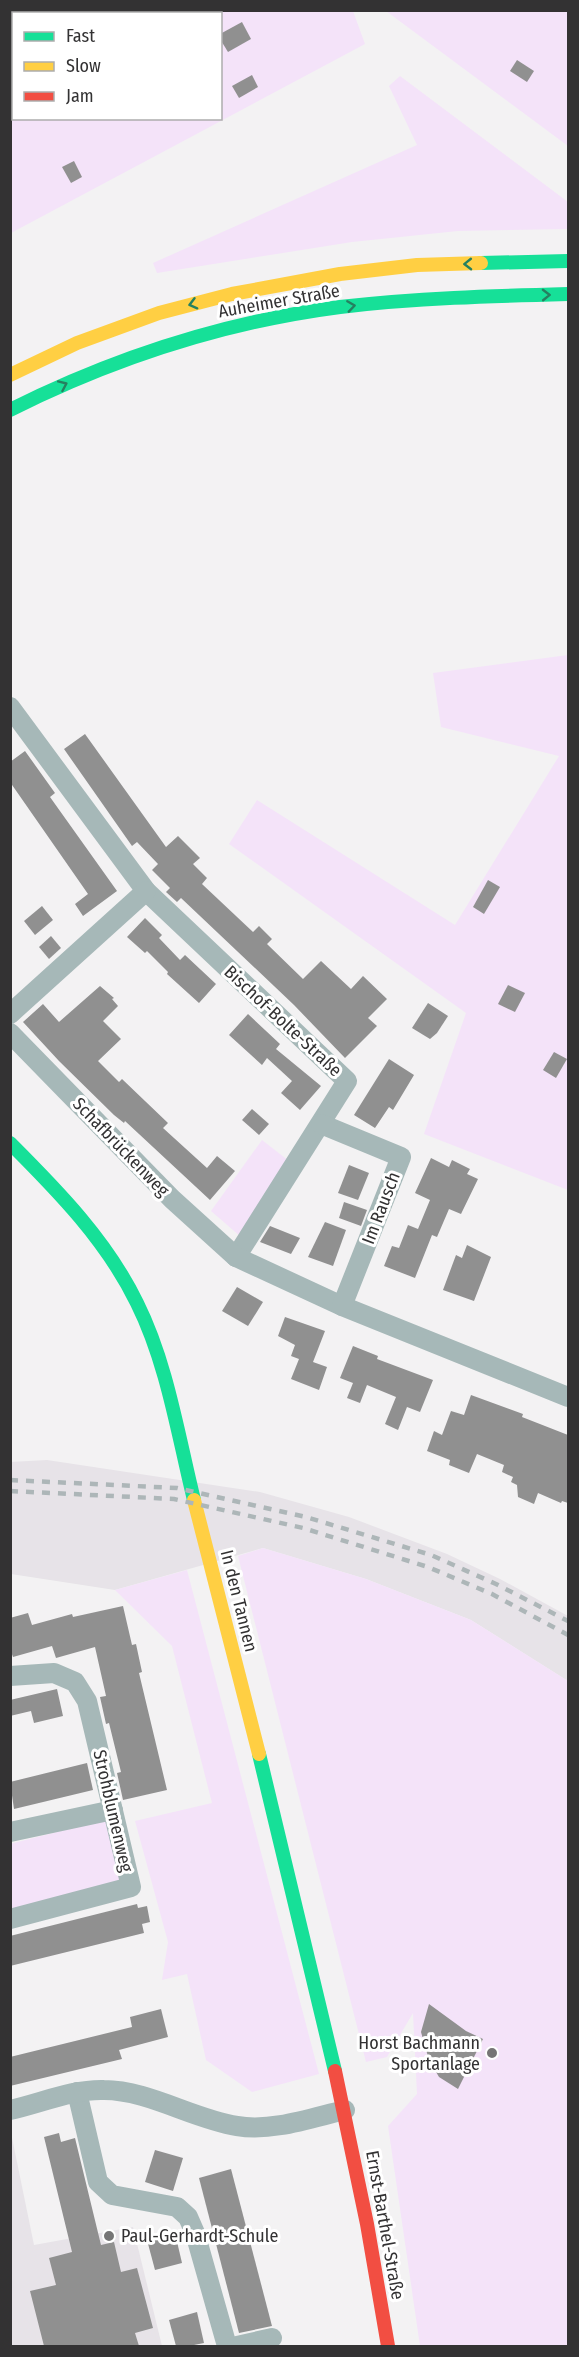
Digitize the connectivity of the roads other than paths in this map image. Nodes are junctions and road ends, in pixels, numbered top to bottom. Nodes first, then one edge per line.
1 (568, 261) edge
2 (568, 294) edge
3 (10, 375) edge
4 (10, 410) edge
5 (10, 707) edge
6 (146, 891) junction
7 (10, 1014) edge
8 (10, 1033) edge
9 (321, 1124) junction
10 (10, 1143) edge
11 (236, 1257) junction
12 (342, 1305) junction
13 (568, 1397) edge
14 (10, 1676) edge
15 (113, 1810) junction
16 (10, 1832) edge
17 (10, 1919) edge
18 (77, 2092) junction
19 (10, 2110) edge
20 (345, 2110) junction
21 (272, 2338) dead end
22 (226, 2346) edge
23 (237, 2346) edge
24 (388, 2346) edge

1 -> 3 street, Auheimer Straße
4 -> 2 street, Auheimer Straße
5 - 6 street, Bischof-Bolte-Straße
6 - 7 street
6 - 9 street, Bischof-Bolte-Straße
8 - 11 street, Schafbrückenweg
9 - 11 street, Bischof-Bolte-Straße
9 - 12 street, Im Rausch
10 - 20 street, In den Tannen
11 - 12 street
12 - 13 street
14 - 15 street, Strohblumenweg
15 - 16 street
15 - 17 street, Strohblumenweg
18 - 19 street
18 - 20 street
18 - 22 street
20 - 24 street, Ernst-Barthel-Straße
21 - 23 street

